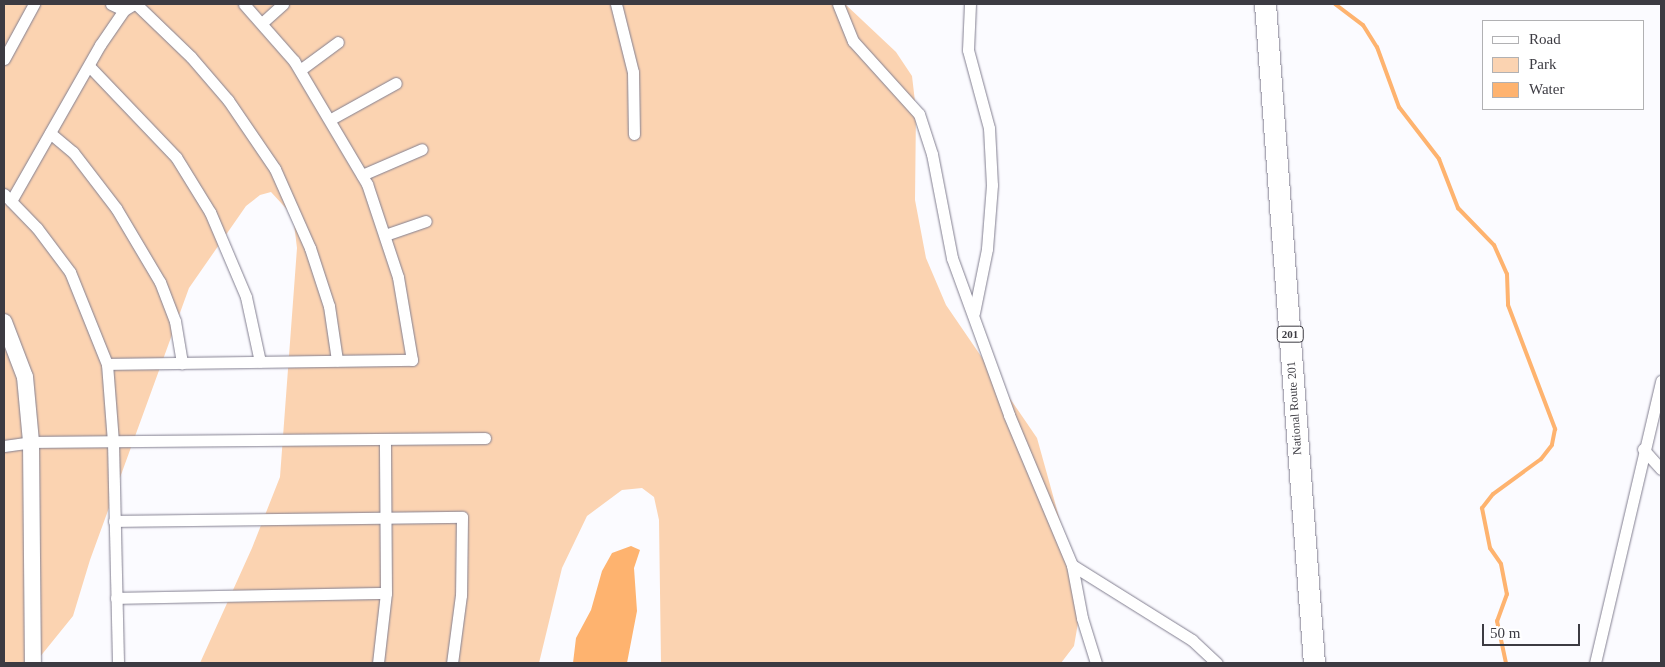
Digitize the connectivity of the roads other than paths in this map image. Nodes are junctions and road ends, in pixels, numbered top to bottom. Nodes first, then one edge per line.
1 (34, 4) edge
2 (111, 4) edge
3 (135, 4) edge
4 (244, 4) edge
5 (283, 4) edge
6 (616, 4) edge
7 (838, 4) edge
8 (970, 4) edge
9 (1265, 4) edge
10 (124, 10) junction
11 (263, 22) junction
12 (338, 42) dead end
13 (4, 59) edge
14 (89, 66) junction
15 (300, 70) junction
16 (396, 83) dead end
17 (331, 119) junction
18 (50, 134) junction
19 (634, 134) dead end
20 (422, 149) dead end
21 (362, 175) junction
22 (8, 197) edge
23 (426, 221) dead end
24 (385, 235) junction
25 (974, 314) junction
26 (4, 322) edge
27 (337, 360) junction
28 (260, 362) junction
29 (182, 363) junction
30 (107, 364) junction
31 (1661, 381) edge
32 (485, 438) dead end
33 (385, 439) junction
34 (31, 442) junction
35 (113, 442) junction
36 (4, 446) edge
37 (1643, 449) junction
38 (1661, 469) edge
39 (385, 517) junction
40 (114, 521) junction
41 (1072, 565) junction
42 (386, 594) junction
43 (116, 598) junction
44 (34, 663) edge
45 (118, 663) edge
46 (378, 663) edge
47 (452, 663) edge
48 (1096, 663) edge
49 (1217, 663) edge
50 (1314, 663) edge
51 (1595, 663) edge

1 - 13 street
2 - 10 street
3 - 10 street
3 - 27 street
4 - 11 street
5 - 11 street
6 - 19 street
7 - 25 street
8 - 25 street
9 - 50 highway, National Route 201 / 201
10 - 14 street
11 - 15 street
12 - 15 street
14 - 18 street
14 - 28 street
15 - 17 street
16 - 17 street
17 - 21 street
18 - 22 street
18 - 29 street
20 - 21 street
21 - 24 street
22 - 30 street
23 - 24 street
24 - 27 street
25 - 41 street
26 - 34 street
27 - 28 street
28 - 29 street
29 - 30 street
30 - 35 street
31 - 37 street
32 - 33 street
33 - 35 street
33 - 39 street
34 - 35 street
34 - 36 street
34 - 44 street
35 - 40 street
37 - 38 street
37 - 51 street
39 - 40 street
39 - 42 street
39 - 47 street
40 - 43 street
41 - 48 street
41 - 49 street
42 - 43 street
42 - 46 street
43 - 45 street

